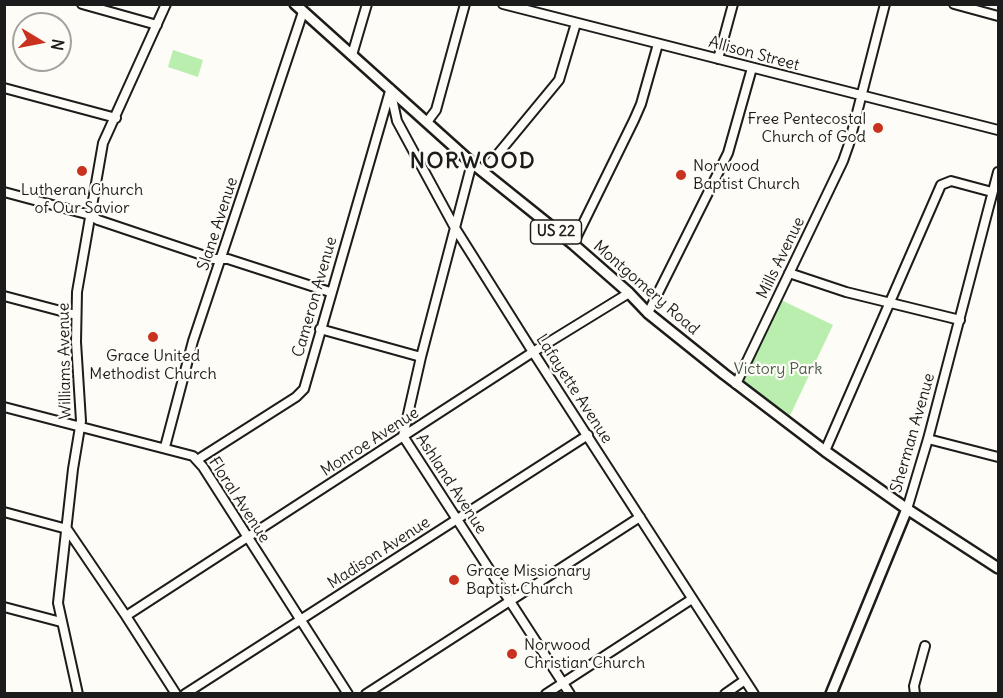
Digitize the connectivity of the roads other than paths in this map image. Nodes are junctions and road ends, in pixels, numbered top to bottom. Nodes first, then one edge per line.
1 (82, 4) edge
2 (166, 4) edge
3 (295, 4) edge
4 (367, 4) edge
5 (465, 4) edge
6 (503, 4) edge
7 (733, 4) edge
8 (885, 4) edge
9 (954, 4) edge
10 (971, 7) edge
11 (303, 12) junction
12 (999, 16) edge
13 (576, 23) junction
14 (157, 25) junction
15 (658, 44) junction
16 (352, 55) junction
17 (718, 58) junction
18 (752, 68) junction
19 (4, 88) edge
20 (390, 89) junction
21 (862, 96) junction
22 (116, 118) junction
23 (427, 122) junction
24 (999, 130) edge
25 (472, 163) junction
26 (483, 172) junction
27 (999, 172) edge
28 (4, 192) edge
29 (992, 192) junction
30 (90, 215) junction
31 (455, 228) junction
32 (573, 244) junction
33 (221, 259) junction
34 (789, 273) junction
35 (330, 292) junction
36 (629, 293) junction
37 (4, 296) edge
38 (890, 302) junction
39 (648, 313) junction
40 (76, 315) junction
41 (960, 320) junction
42 (320, 329) junction
43 (533, 352) junction
44 (421, 357) junction
45 (736, 384) junction
46 (4, 407) edge
47 (80, 427) junction
48 (588, 435) junction
49 (403, 436) junction
50 (928, 439) junction
51 (165, 447) junction
52 (825, 451) junction
53 (999, 457) edge
54 (197, 460) junction
55 (908, 509) junction
56 (4, 512) edge
57 (640, 517) junction
58 (458, 518) junction
59 (67, 529) junction
60 (247, 538) junction
61 (999, 568) edge
62 (692, 599) junction
63 (510, 600) junction
64 (4, 607) edge
65 (126, 616) junction
66 (300, 619) junction
67 (61, 622) junction
68 (925, 646) dead end
69 (745, 680) junction
70 (563, 682) junction
71 (78, 693) edge
72 (176, 693) edge
73 (185, 693) edge
74 (348, 693) edge
75 (366, 693) edge
76 (546, 693) edge
77 (570, 693) edge
78 (725, 693) edge
79 (754, 693) edge
80 (831, 693) edge
81 (915, 693) edge

1 - 14 street
2 - 14 street, Williams Avenue
3 - 11 main road, Montgomery Road / US 22
4 - 16 street
5 - 23 street
6 - 13 street, Allison Street
7 - 17 street
8 - 21 street, Mills Avenue
9 - 10 street
10 - 12 street
11 - 16 main road, Montgomery Road / US 22
11 - 33 street, Slane Avenue
13 - 15 street, Allison Street
13 - 26 street
14 - 22 street, Williams Avenue
15 - 17 street, Allison Street
15 - 32 street
16 - 20 main road, Montgomery Road / US 22
17 - 18 street, Allison Street
18 - 21 street, Allison Street
18 - 39 street
19 - 22 street
20 - 23 main road, Montgomery Road / US 22
20 - 31 street, Lafayette Avenue
20 - 35 street, Cameron Avenue
21 - 24 street, Allison Street
21 - 34 street, Mills Avenue
22 - 30 street, Williams Avenue
23 - 25 main road, Montgomery Road / US 22
25 - 26 main road, Montgomery Road / US 22
25 - 31 street, Ashland Avenue
26 - 32 main road, Montgomery Road / US 22
27 - 29 street, Sherman Avenue
28 - 30 street
29 - 38 street
29 - 41 street, Sherman Avenue
30 - 33 street
30 - 40 street, Williams Avenue
31 - 43 street, Lafayette Avenue
31 - 44 street, Ashland Avenue
32 - 36 main road, Montgomery Road / US 22
33 - 35 street
33 - 51 street, Slane Avenue
34 - 38 street
34 - 45 street, Mills Avenue
35 - 42 street, Cameron Avenue
36 - 39 main road, Montgomery Road / US 22
36 - 43 street, Monroe Avenue
37 - 40 street
38 - 41 street
38 - 52 street
39 - 45 main road, Montgomery Road / US 22
40 - 47 street, Williams Avenue
41 - 50 street, Sherman Avenue
42 - 44 street
42 - 54 street, Cameron Avenue
43 - 48 street, Lafayette Avenue
43 - 49 street, Monroe Avenue
44 - 49 street, Ashland Avenue
45 - 52 main road, Montgomery Road / US 22
46 - 47 street, Floral Avenue
47 - 51 street, Floral Avenue
47 - 59 street, Williams Avenue
48 - 57 street, Lafayette Avenue
48 - 58 street, Madison Avenue
49 - 58 street, Ashland Avenue
49 - 60 street, Monroe Avenue
50 - 53 street
50 - 55 street, Sherman Avenue
51 - 54 street, Floral Avenue
52 - 55 main road, Montgomery Road / US 22
54 - 60 street, Floral Avenue
55 - 61 main road, Montgomery Road / US 22
55 - 80 main road, Sherman Avenue
56 - 59 street
57 - 62 street, Lafayette Avenue
57 - 63 street
58 - 63 street, Ashland Avenue
58 - 66 street, Madison Avenue
59 - 65 street
59 - 67 street, Williams Avenue
60 - 65 street, Monroe Avenue
60 - 66 street, Floral Avenue
62 - 69 street, Lafayette Avenue
62 - 70 street
63 - 70 street, Ashland Avenue
63 - 75 street
64 - 67 street
65 - 72 street
66 - 73 street, Madison Avenue
66 - 74 street, Floral Avenue
67 - 71 street, Williams Avenue
68 - 81 street
69 - 78 street
69 - 79 street, Lafayette Avenue
70 - 76 street
70 - 77 street, Ashland Avenue

